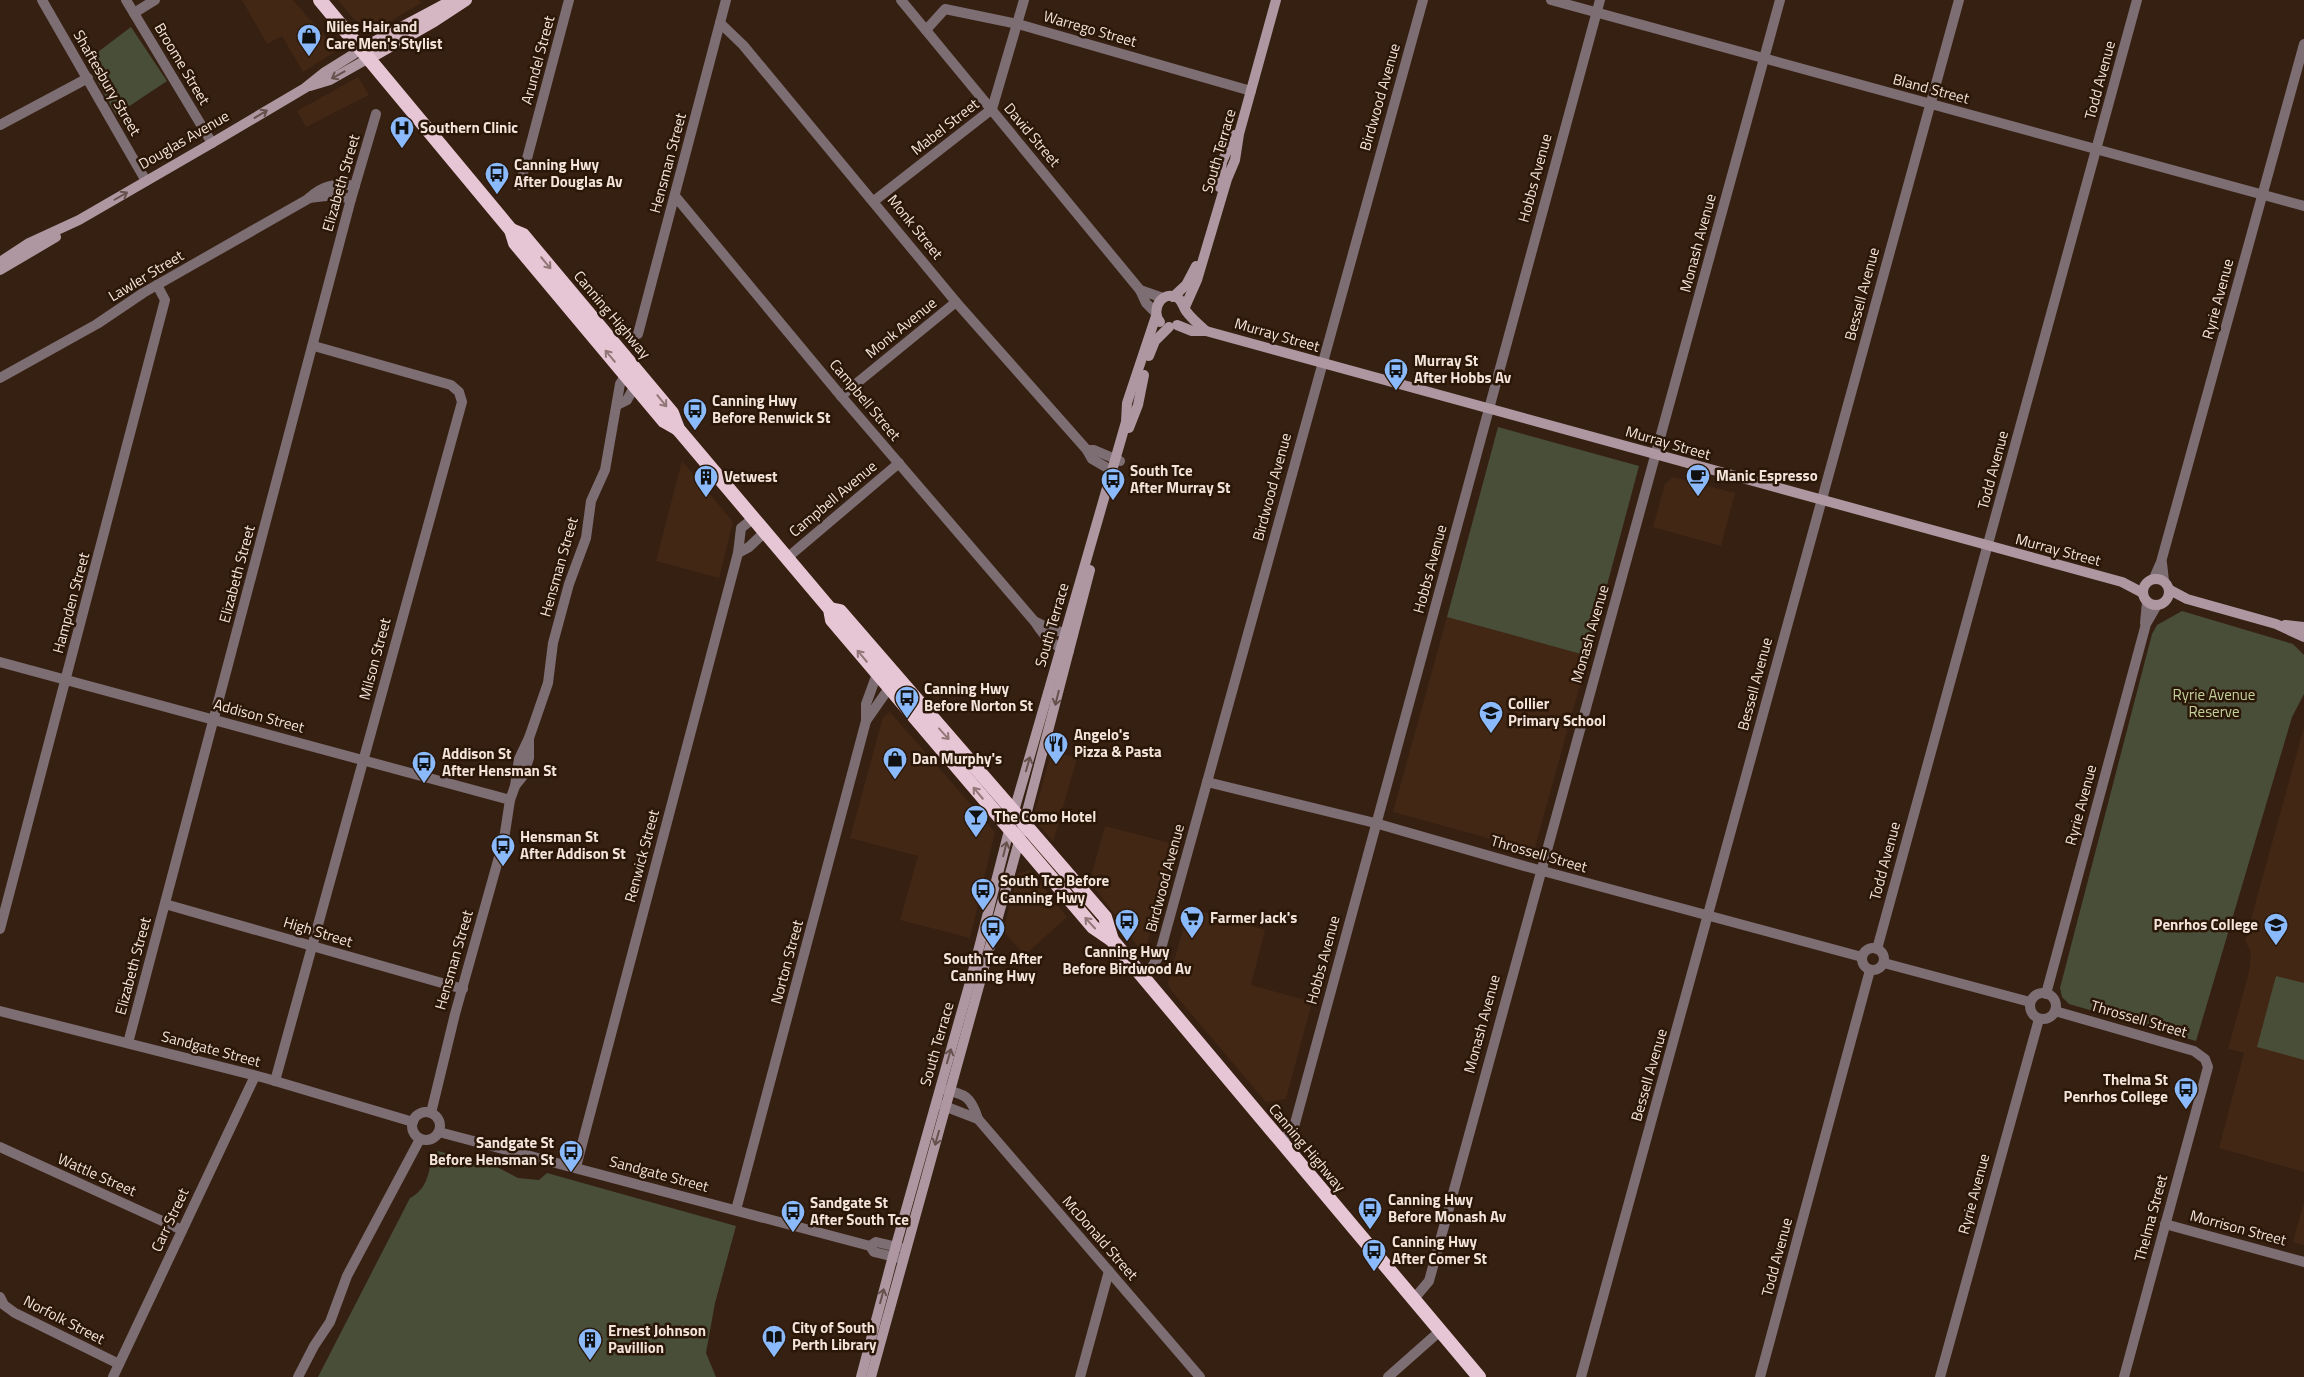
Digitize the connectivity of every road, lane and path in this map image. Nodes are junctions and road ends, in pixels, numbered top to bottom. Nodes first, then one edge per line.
1 (42, 0) edge
2 (126, 0) edge
3 (155, 0) edge
4 (320, 0) edge
5 (454, 0) edge
6 (466, 0) edge
7 (569, 0) edge
8 (726, 0) edge
9 (901, 0) edge
10 (1024, 0) edge
11 (1269, 0) edge
12 (1276, 0) edge
13 (1423, 0) edge
14 (1551, 0) edge
15 (1600, 0) edge
16 (1780, 0) edge
17 (1958, 0) edge
18 (2137, 0) edge
19 (134, 12) junction
20 (1596, 13) junction
21 (720, 23) junction
22 (1018, 24) junction
23 (926, 30) junction
24 (2304, 44) edge
25 (366, 54) junction
26 (1764, 59) junction
27 (88, 78) junction
28 (1249, 90) junction
29 (1930, 104) junction
30 (992, 110) junction
31 (376, 114) dead end
32 (0, 124) edge
33 (212, 144) junction
34 (2097, 149) junction
35 (146, 182) junction
36 (520, 185) dead end
37 (355, 186) junction
38 (2263, 195) junction
39 (675, 196) junction
40 (308, 198) junction
41 (351, 199) junction
42 (874, 201) junction
43 (2304, 206) edge
44 (79, 220) junction
45 (0, 262) edge
46 (0, 270) edge
47 (157, 286) junction
48 (1140, 290) junction
49 (1168, 298) junction
50 (956, 302) junction
51 (1185, 309) junction
52 (1156, 314) junction
53 (1173, 326) junction
54 (1206, 331) junction
55 (638, 334) dead end
56 (314, 346) junction
57 (1321, 363) junction
58 (634, 375) junction
59 (0, 378) edge
60 (841, 396) junction
61 (617, 405) junction
62 (1489, 409) junction
63 (1087, 450) junction
64 (1655, 454) junction
65 (1117, 460) junction
66 (899, 463) junction
67 (1114, 472) junction
68 (1820, 500) junction
69 (754, 518) junction
70 (765, 532) junction
71 (1988, 546) junction
72 (738, 553) junction
73 (787, 558) junction
74 (2156, 580) junction
75 (2122, 582) junction
76 (2168, 596) junction
77 (2149, 600) junction
78 (830, 609) junction
79 (1035, 622) junction
80 (2276, 624) junction
81 (2304, 627) edge
82 (1069, 634) junction
83 (2304, 636) edge
84 (1065, 650) junction
85 (0, 662) edge
86 (877, 674) junction
87 (66, 681) junction
88 (890, 688) junction
89 (213, 719) junction
90 (866, 720) junction
91 (363, 760) junction
92 (1207, 782) junction
93 (510, 800) junction
94 (1014, 811) junction
95 (1024, 823) junction
96 (1375, 823) junction
97 (1015, 835) junction
98 (1540, 870) junction
99 (165, 904) junction
100 (1708, 916) junction
101 (0, 929) edge
102 (1112, 940) junction
103 (313, 945) junction
104 (1877, 949) junction
105 (1862, 957) junction
106 (1884, 963) junction
107 (1870, 970) junction
108 (1144, 979) junction
109 (463, 989) junction
110 (2046, 994) junction
111 (2030, 1002) junction
112 (0, 1011) edge
113 (2054, 1011) junction
114 (2039, 1019) junction
115 (128, 1043) junction
116 (2208, 1067) joint
117 (255, 1076) junction
118 (275, 1081) junction
119 (944, 1089) junction
120 (940, 1105) junction
121 (431, 1113) junction
122 (978, 1119) junction
123 (413, 1122) junction
124 (439, 1132) junction
125 (420, 1139) junction
126 (1281, 1142) junction
127 (0, 1147) edge
128 (576, 1167) junction
129 (736, 1210) junction
130 (2165, 1224) junction
131 (182, 1230) junction
132 (899, 1253) junction
133 (2304, 1262) edge
134 (1109, 1271) junction
135 (0, 1297) edge
136 (1413, 1300) junction
137 (1440, 1331) junction
138 (119, 1364) junction
139 (113, 1377) edge
140 (298, 1377) edge
141 (862, 1377) edge
142 (871, 1377) edge
143 (1080, 1377) edge
144 (1200, 1377) edge
145 (1388, 1377) edge
146 (1478, 1377) edge
147 (1581, 1377) edge
148 (1760, 1377) edge
149 (1940, 1377) edge
150 (2124, 1377) edge

1 - 27 street, Shaftesbury Street
2 - 19 street, Broome Street
3 - 19 street
4 - 25 highway, Canning Highway
5 - 25 main road, Douglas Avenue
6 - 25 main road, Douglas Avenue
7 - 36 street, Arundel Street
8 - 21 street, Hensman Street
9 - 23 street, David Street
10 - 22 street, Mabel Street
11 - 28 main road, South Terrace
12 - 28 main road, South Terrace
13 - 57 street, Birdwood Avenue
14 - 20 street, Bland Street
15 - 20 street, Hobbs Avenue
16 - 26 street, Monash Avenue
17 - 29 street, Bessell Avenue
18 - 34 street, Todd Avenue
19 - 33 street, Broome Street
20 - 26 street, Bland Street
20 - 62 street, Hobbs Avenue
21 - 39 street, Hensman Street
21 - 42 street, Monk Street
22 - 23 street, Warrego Street
22 - 28 street, Warrego Street
22 - 30 street, Mabel Street
23 - 30 street, David Street
24 - 38 street, Ryrie Avenue
33 -> 25 main road, Douglas Avenue
25 - 58 highway, Canning Highway
26 - 29 street, Bland Street
26 - 64 street, Monash Avenue
27 - 32 street
27 - 35 street, Shaftesbury Street
28 - 49 main road, South Terrace
28 - 51 main road, South Terrace
29 - 34 street, Bland Street
29 - 68 street, Bessell Avenue
30 - 42 street, Mabel Street
30 - 48 street, David Street
31 - 37 street, Elizabeth Street
33 - 35 main road, Douglas Avenue
34 - 38 street, Bland Street
34 - 71 street, Todd Avenue
44 -> 35 main road, Douglas Avenue
37 - 40 street, Lawler Street
37 - 41 street, Elizabeth Street
38 - 43 street, Bland Street
38 - 74 street, Ryrie Avenue
39 - 55 street, Hensman Street
39 - 60 street, Campbell Street
40 - 41 street, Lawler Street
40 - 47 street, Lawler Street
41 - 56 street, Elizabeth Street
42 - 50 street, Monk Street
44 - 45 main road, Douglas Avenue
44 - 46 main road, Douglas Avenue
47 - 59 street, Lawler Street
47 - 87 street, Hampden Street
48 - 49 street
48 - 52 street, David Street
49 - 51 main road
49 - 52 main road
50 - 60 street, Monk Avenue
50 - 63 street, Monk Street
51 - 53 main road
51 - 54 main road, Murray Street
52 - 53 main road
52 - 65 main road, South Terrace
53 - 54 main road, Murray Street
53 - 65 main road, South Terrace
54 - 57 main road, Murray Street
56 - 89 street, Elizabeth Street
56 - 91 street, Milson Street
57 - 62 main road, Murray Street
57 - 92 street, Birdwood Avenue
58 - 61 street
58 - 61 street, Hensman Street
58 - 69 highway, Canning Highway
60 - 66 street, Campbell Street
61 - 93 street, Hensman Street
62 - 64 main road, Murray Street
62 - 96 street, Hobbs Avenue
63 - 65 street
63 - 67 street, Monk Street
64 - 68 main road, Murray Street
64 - 98 street, Monash Avenue
65 - 67 main road, South Terrace
66 - 73 street, Campbell Avenue
66 - 79 street, Campbell Street
67 - 82 main road, South Terrace
68 - 71 main road, Murray Street
68 - 100 street, Bessell Avenue
69 - 70 highway, Canning Highway
69 - 72 street, Renwick Street
70 - 72 street
70 - 73 highway, Canning Highway
71 - 75 main road, Murray Street
71 - 104 street, Todd Avenue
72 - 128 street, Renwick Street
73 - 78 highway, Canning Highway
74 - 75 main road, Murray Street
74 - 76 main road
74 - 77 main road
75 - 77 main road, Murray Street
76 - 77 main road
76 - 80 main road
77 - 110 street, Ryrie Avenue
86 -> 78 highway, Canning Highway
78 -> 94 highway, Canning Highway
79 - 82 street, Campbell Street
79 - 84 street, Campbell Street
80 - 81 main road
80 - 83 main road
82 - 84 main road, South Terrace
94 -> 84 main road, South Terrace
84 -> 95 main road, South Terrace
85 - 87 street, Addison Street
86 - 88 highway, Canning Highway
86 - 90 street, Norton Street
87 - 89 street, Addison Street
87 - 101 street, Hampden Street
88 - 90 street, Norton Street
97 -> 88 highway, Canning Highway
89 - 91 street, Addison Street
89 - 99 street, Elizabeth Street
90 - 129 street, Norton Street
91 - 93 street, Addison Street
91 - 103 street, Milson Street
92 - 96 street, Throssell Street
92 - 108 street, Birdwood Avenue
93 - 109 street, Hensman Street
94 - 95 highway, Canning Highway
94 - 97 main road, South Terrace
95 - 97 main road, South Terrace
95 - 102 highway, Canning Highway
96 - 98 street, Throssell Street
96 - 126 street, Hobbs Avenue
102 -> 97 highway, Canning Highway
97 - 119 main road, South Terrace
98 - 100 street, Throssell Street
98 - 136 street, Monash Avenue
99 - 103 street, High Street
99 - 115 street, Elizabeth Street
100 - 105 street, Throssell Street
100 - 147 street, Bessell Avenue
102 - 108 highway, Canning Highway
103 - 109 street, High Street
103 - 118 street, Milson Street
104 - 105 street
104 - 106 street
105 - 107 street
106 - 107 street
106 - 111 street
107 - 148 street, Todd Avenue
108 - 126 highway, Canning Highway
109 - 121 street, Hensman Street
110 - 111 street
110 - 113 street
111 - 114 street
112 - 115 street, Sandgate Street
113 - 114 street
113 - 116 street, Throssell Street
114 - 149 street, Ryrie Avenue
115 - 117 street, Sandgate Street
116 - 130 street, Thelma Street
117 - 118 street, Sandgate Street
117 - 131 street, Carr Street
118 - 123 street, Sandgate Street
119 - 120 main road, South Terrace
119 - 122 street, McDonald Street
120 - 122 street, McDonald Street
120 - 132 main road, South Terrace
121 - 123 street
121 - 124 street
122 - 134 street, McDonald Street
123 - 125 street
124 - 125 street
124 - 128 street, Sandgate Street
125 - 140 street
126 - 136 highway, Canning Highway
127 - 131 street, Wattle Street
128 - 129 street, Sandgate Street
129 - 132 street, Sandgate Street
130 - 133 street, Morrison Street
130 - 150 street, Thelma Street
131 - 138 street, Carr Street
141 -> 132 main road, South Terrace
132 - 142 main road, South Terrace
134 - 143 street
134 - 144 street, McDonald Street
135 - 138 street, Norfolk Street
136 - 137 highway, Canning Highway
137 - 145 street
137 - 146 highway, Canning Highway
138 - 139 street, Carr Street

